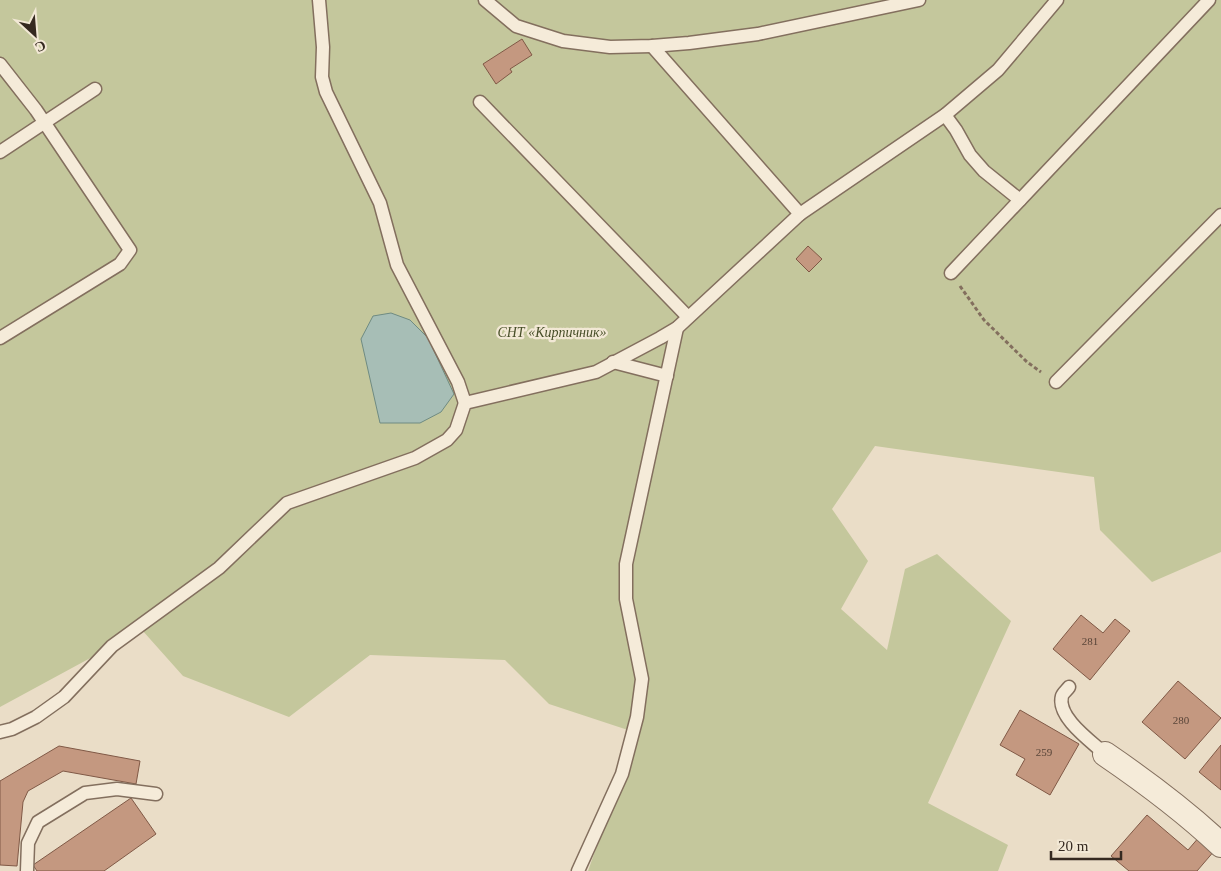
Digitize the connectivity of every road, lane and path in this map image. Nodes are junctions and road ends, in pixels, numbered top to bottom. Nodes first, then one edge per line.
1 (319, 0) edge
2 (485, 0) edge
3 (919, 0) edge
4 (1057, 0) edge
5 (1209, 0) edge
6 (652, 46) junction
7 (0, 64) edge
8 (95, 89) dead end
9 (480, 102) dead end
10 (945, 115) junction
11 (44, 123) junction
12 (0, 152) edge
13 (1020, 200) junction
14 (800, 214) junction
15 (1221, 215) edge
16 (951, 273) joint
17 (688, 318) junction
18 (677, 328) junction
19 (0, 338) edge
20 (613, 362) junction
21 (666, 376) junction
22 (1056, 382) joint
23 (465, 403) junction
24 (1069, 687) dead end
25 (0, 732) edge
26 (1105, 754) joint
27 (156, 794) dead end
28 (1221, 845) edge
29 (27, 871) edge
30 (578, 871) edge

1 - 23 lane
2 - 6 lane
3 - 6 lane
4 - 10 lane
5 - 13 lane
6 - 14 lane
7 - 11 lane
8 - 11 lane
9 - 17 lane
10 - 13 lane
10 - 14 lane
11 - 12 lane
11 - 19 lane
13 - 16 lane
14 - 17 lane
15 - 22 lane
16 - 22 path
17 - 18 lane
18 - 20 lane
18 - 21 lane
20 - 21 lane
20 - 23 lane
21 - 30 lane
23 - 25 lane
24 - 26 lane
26 - 28 street
27 - 29 lane

